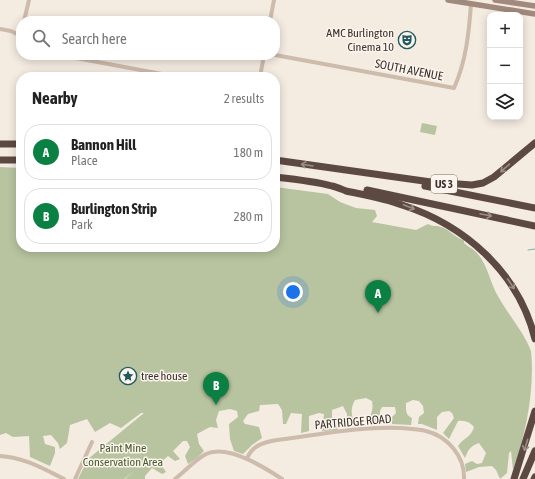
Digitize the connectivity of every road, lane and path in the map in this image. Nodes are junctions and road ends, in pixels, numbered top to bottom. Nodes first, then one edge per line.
1 (29, 0) edge
2 (274, 0) edge
3 (448, 0) edge
4 (496, 0) edge
5 (473, 2) edge
6 (535, 6) edge
7 (535, 14) edge
8 (26, 16) edge
9 (271, 16) edge
10 (0, 29) edge
11 (16, 32) edge
12 (280, 56) edge
13 (87, 60) edge
14 (263, 60) edge
15 (151, 72) edge
16 (261, 72) edge
17 (535, 143) edge
18 (0, 144) edge
19 (16, 144) edge
20 (0, 160) edge
21 (16, 160) edge
22 (280, 161) edge
23 (340, 170) junction
24 (280, 178) edge
25 (331, 186) junction
26 (535, 208) edge
27 (535, 226) edge
28 (535, 339) edge
29 (535, 411) edge
30 (92, 442) dead end
31 (535, 452) edge
32 (0, 456) edge
33 (247, 459) junction
34 (64, 479) edge
35 (75, 479) edge
36 (175, 479) edge
37 (282, 479) edge
38 (464, 479) edge
39 (514, 479) edge
40 (523, 479) edge

1 - 8 street
2 - 9 street
3 - 5 main road
4 - 6 main road
5 - 7 main road
5 - 12 street, SOUTH AVENUE
10 - 11 street
13 - 15 street
14 - 16 street
17 -> 23 highway, US 3
18 - 19 highway
20 - 21 highway
23 -> 22 highway, US 3
23 - 26 highway
24 - 25 highway, US 3
25 -> 27 highway, US 3
25 -> 28 highway
29 -> 39 highway
30 - 35 street
31 - 40 highway
32 - 34 street
33 - 36 street
33 - 37 street
33 - 38 street, PARTRIDGE ROAD

